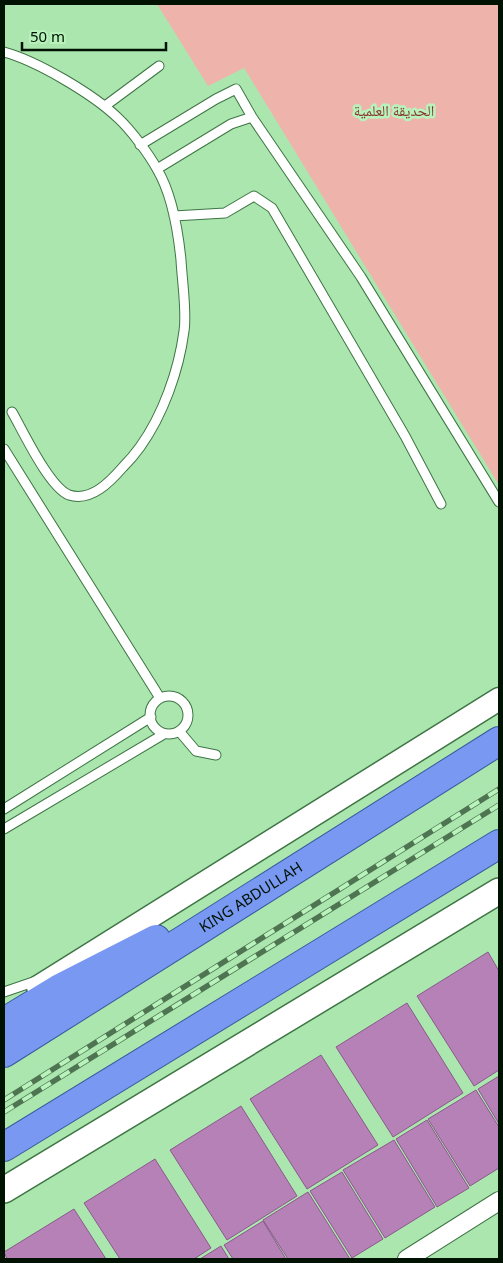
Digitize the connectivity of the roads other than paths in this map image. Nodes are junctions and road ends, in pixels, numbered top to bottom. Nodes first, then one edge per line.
1 (4, 52) edge
2 (159, 66) dead end
3 (105, 106) junction
4 (252, 117) junction
5 (140, 145) junction
6 (158, 169) junction
7 (174, 216) junction
8 (12, 412) dead end
9 (4, 449) edge
10 (499, 502) edge
11 (441, 504) dead end
12 (160, 698) junction
13 (499, 699) edge
14 (151, 717) junction
15 (179, 731) junction
16 (164, 734) junction
17 (499, 742) edge
18 (216, 755) dead end
19 (4, 809) edge
20 (4, 829) edge
21 (341, 842) junction
22 (499, 844) edge
23 (499, 856) edge
24 (499, 891) edge
25 (62, 972) junction
26 (4, 992) edge
27 (4, 1010) edge
28 (214, 1017) junction
29 (4, 1022) edge
30 (4, 1053) edge
31 (4, 1147) edge
32 (4, 1190) edge
33 (499, 1201) edge
34 (407, 1259) edge

1 - 3 lane
2 - 3 lane
3 - 5 lane
4 - 5 lane
4 - 6 lane
4 - 10 lane
5 - 6 lane
6 - 7 lane
7 - 8 lane
7 - 11 lane
9 - 12 lane
12 - 14 lane
12 - 15 lane
13 - 25 street
14 - 16 lane
14 - 19 lane
15 - 16 lane
15 - 18 lane
16 - 20 lane
17 - 21 highway, KING ABDULLAH
21 - 29 highway
21 - 30 highway, KING ABDULLAH
22 - 28 highway
23 - 28 highway
24 - 32 main road
25 - 26 lane
25 - 27 street
28 - 31 highway
33 - 34 street

